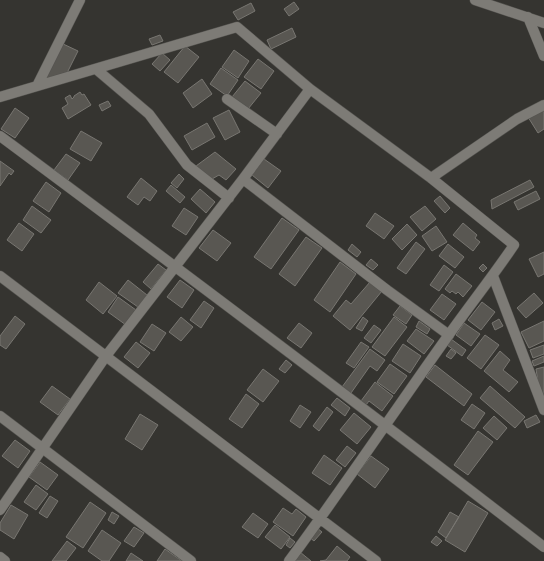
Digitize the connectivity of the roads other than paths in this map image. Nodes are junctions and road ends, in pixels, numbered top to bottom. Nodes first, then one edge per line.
1 (80, 0) edge
2 (475, 0) edge
3 (528, 17) junction
4 (544, 23) edge
5 (544, 56) edge
6 (96, 69) junction
7 (37, 86) junction
8 (310, 88) junction
9 (0, 97) edge
10 (227, 99) dead end
11 (544, 105) edge
12 (276, 134) junction
13 (0, 136) edge
14 (431, 178) junction
15 (243, 179) junction
16 (229, 198) junction
17 (176, 266) junction
18 (0, 276) edge
19 (493, 276) junction
20 (449, 335) junction
21 (106, 356) junction
22 (544, 410) edge
23 (0, 416) edge
24 (386, 425) junction
25 (42, 449) junction
26 (0, 510) edge
27 (321, 519) junction
28 (544, 547) edge
29 (0, 557) edge
30 (5, 561) edge
31 (191, 561) edge
32 (289, 561) edge
33 (376, 561) edge

1 - 7 street
2 - 3 street
3 - 4 street
3 - 5 street
6 - 7 street
6 - 8 street
6 - 16 street
7 - 9 street
8 - 12 street
8 - 14 street
10 - 12 street
11 - 14 street
12 - 15 street
13 - 17 street
14 - 19 street
15 - 16 street
15 - 20 street
16 - 17 street
17 - 21 street
17 - 24 street
18 - 21 street
19 - 20 street
19 - 22 street
20 - 24 street
21 - 25 street
21 - 27 street
23 - 25 street
24 - 27 street
24 - 28 street
25 - 26 street
25 - 31 street
27 - 32 street
27 - 33 street
29 - 30 street

